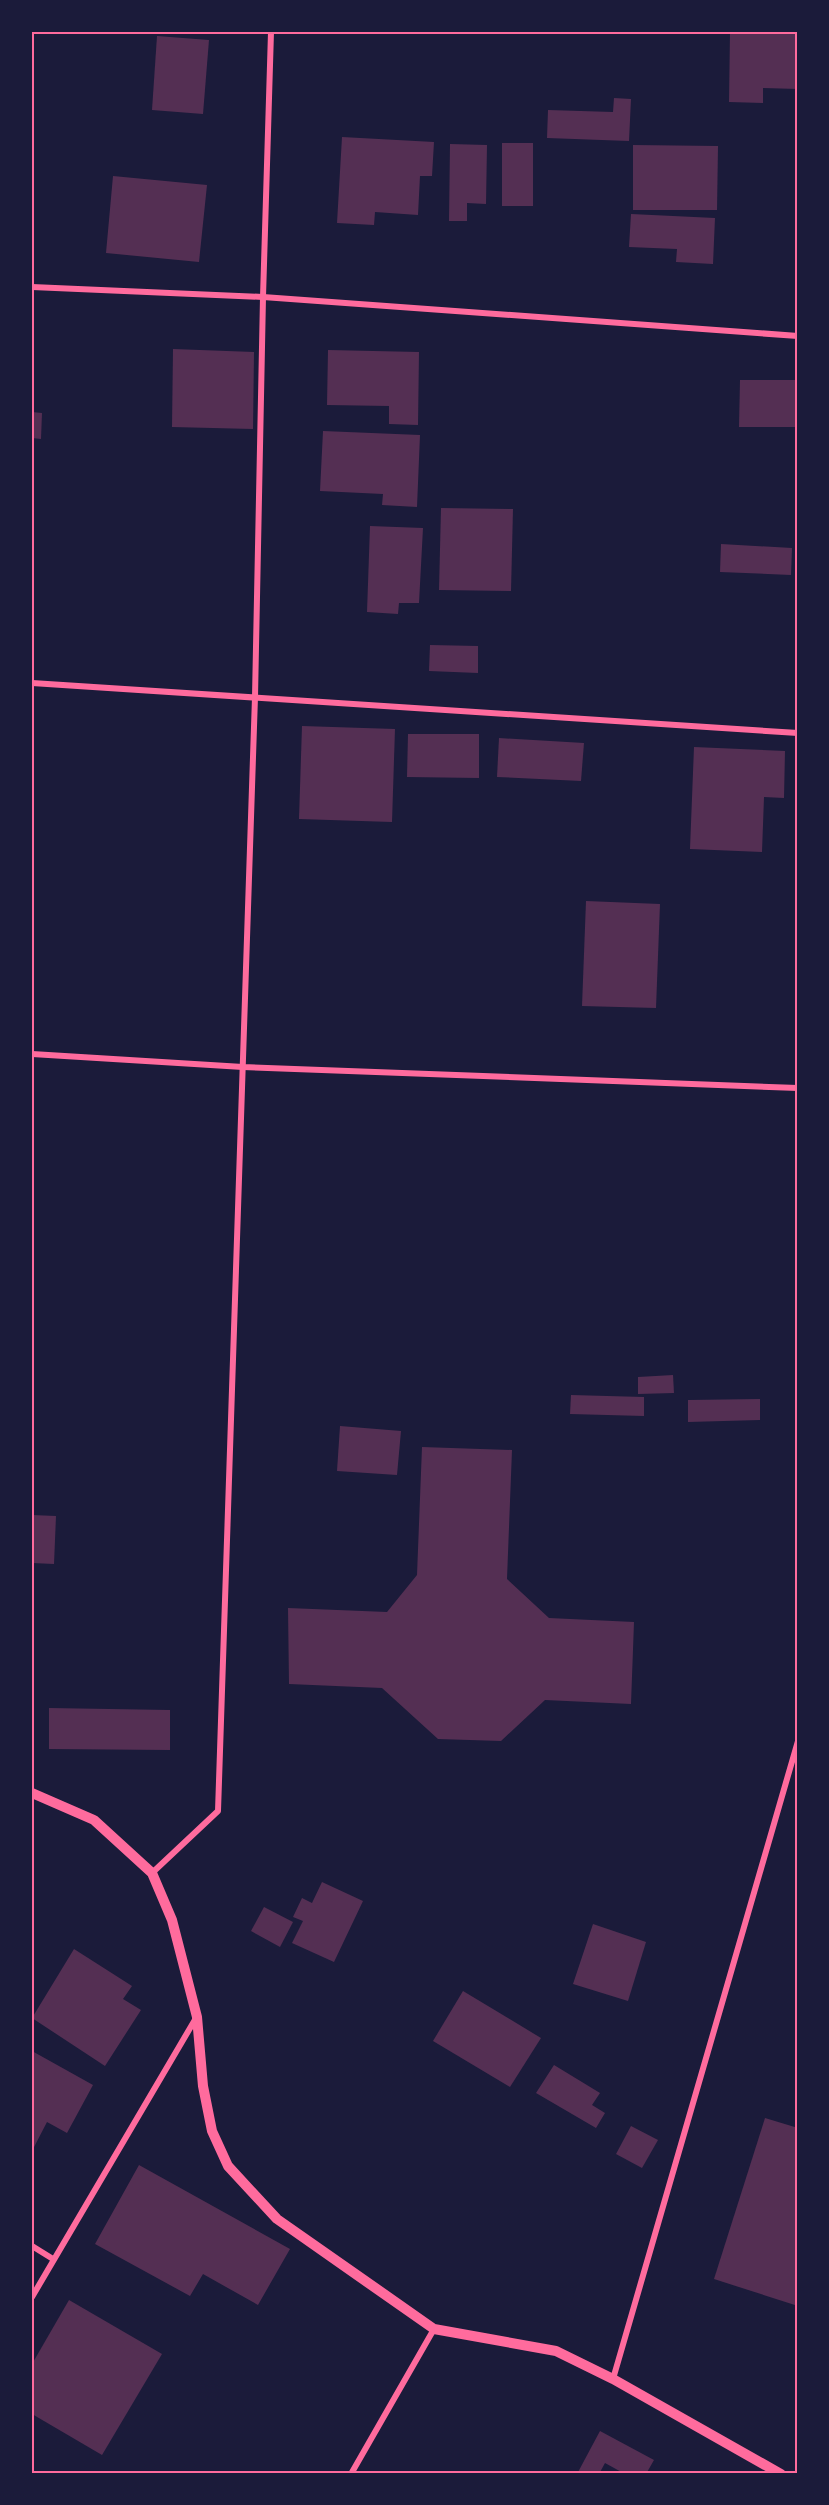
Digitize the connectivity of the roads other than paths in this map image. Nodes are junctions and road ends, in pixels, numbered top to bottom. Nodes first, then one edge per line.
1 (271, 32) edge
2 (32, 287) edge
3 (263, 297) junction
4 (798, 336) edge
5 (32, 683) edge
6 (255, 697) junction
7 (798, 733) edge
8 (32, 1054) edge
9 (243, 1067) junction
10 (798, 1088) edge
11 (798, 1741) edge
12 (32, 1793) edge
13 (152, 1873) junction
14 (197, 2017) junction
15 (32, 2246) edge
16 (53, 2259) junction
17 (32, 2297) edge
18 (434, 2329) junction
19 (613, 2379) junction
20 (779, 2473) edge
21 (351, 2474) edge

1 - 3 street
2 - 3 street
3 - 4 street
3 - 6 street
5 - 6 street
6 - 7 street
6 - 9 street
8 - 9 street
9 - 10 street
9 - 13 street
11 - 19 street
12 - 13 street
13 - 14 street
14 - 16 street
14 - 18 street
15 - 16 street
16 - 17 street
18 - 19 street
18 - 21 street
19 - 20 street

